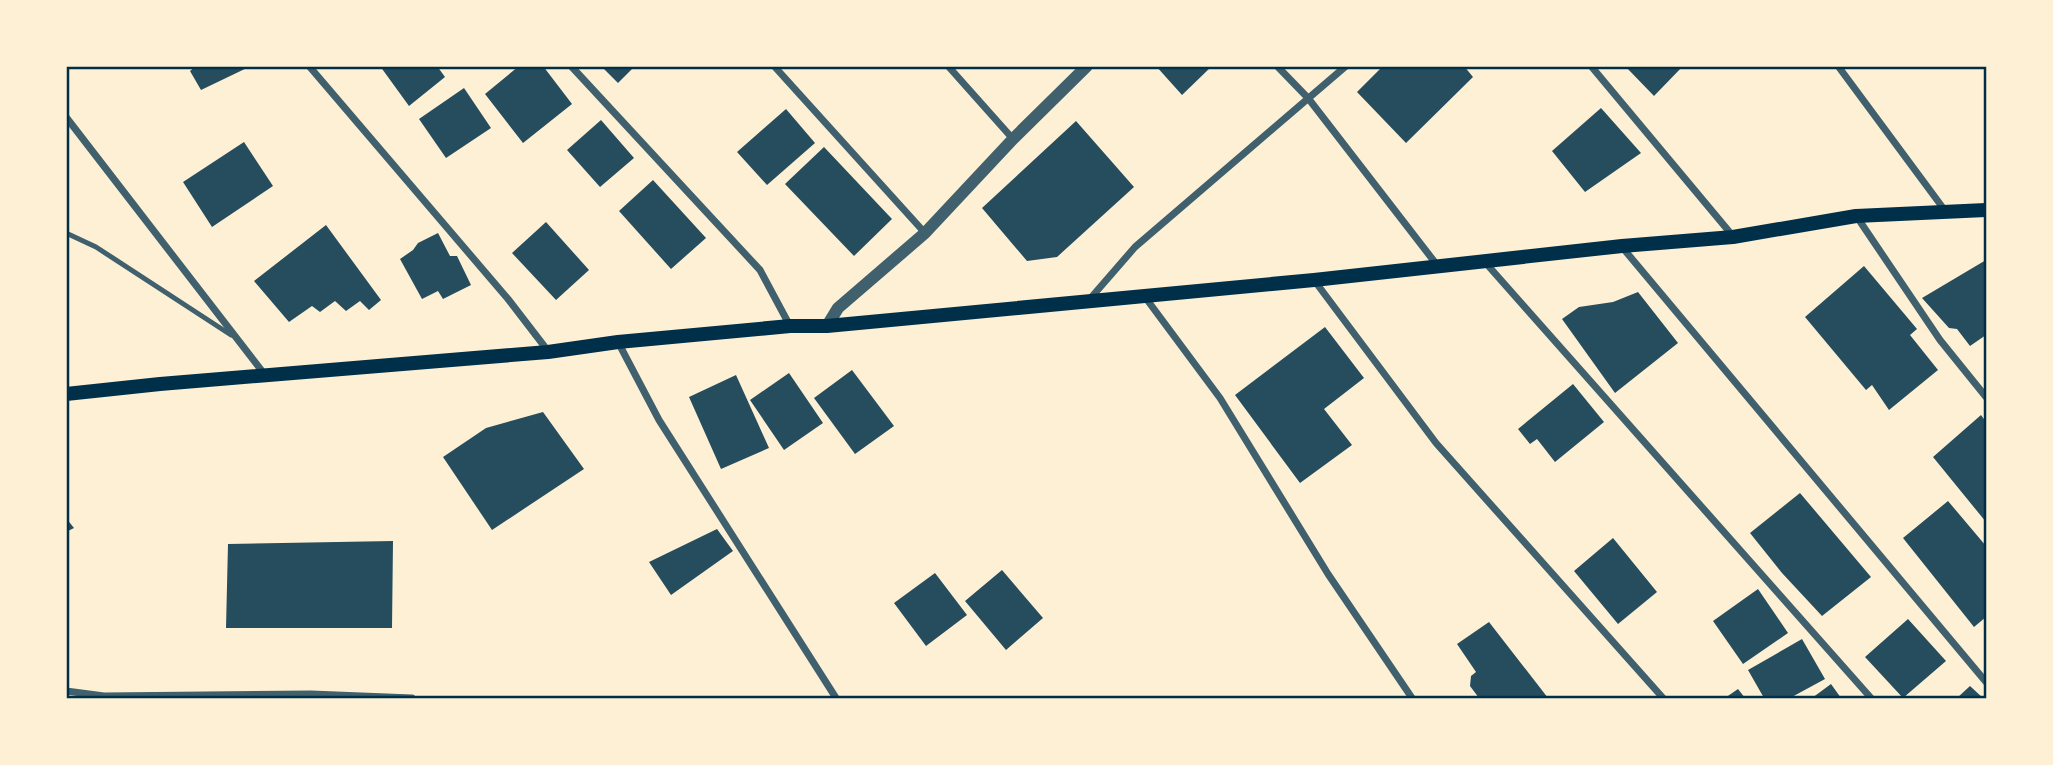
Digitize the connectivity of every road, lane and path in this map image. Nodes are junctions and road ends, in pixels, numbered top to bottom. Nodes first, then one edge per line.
1 (309, 66) edge
2 (572, 66) edge
3 (774, 66) edge
4 (948, 66) edge
5 (1087, 66) edge
6 (1277, 66) edge
7 (1346, 66) edge
8 (1591, 66) edge
9 (1838, 66) edge
10 (1308, 98) junction
11 (66, 117) edge
12 (1013, 139) junction
13 (1986, 210) edge
14 (1946, 212) junction
15 (1856, 216) junction
16 (66, 233) edge
17 (925, 233) junction
18 (1733, 237) junction
19 (1622, 246) junction
20 (1483, 261) junction
21 (1437, 266) junction
22 (1314, 280) junction
23 (1143, 295) junction
24 (1089, 300) junction
25 (827, 326) junction
26 (790, 327) junction
27 (237, 338) junction
28 (618, 342) junction
29 (548, 352) junction
30 (266, 376) junction
31 (66, 394) edge
32 (1986, 397) edge
33 (1986, 682) edge
34 (66, 691) edge
35 (412, 698) edge
36 (836, 698) edge
37 (1412, 698) edge
38 (1662, 698) edge
39 (1871, 698) edge

1 - 29 street
2 - 26 street
3 - 17 street
4 - 12 street
5 - 12 street
6 - 10 street
7 - 10 street
8 - 18 street
9 - 14 street
10 - 21 street
10 - 24 street
11 - 27 street
12 - 17 street
13 - 14 main road
14 - 15 main road
15 - 18 main road
15 - 32 street
16 - 27 lane
17 - 25 street
18 - 19 main road
19 - 20 main road
19 - 33 street
20 - 21 main road
20 - 39 street
21 - 22 main road
22 - 23 main road
22 - 38 street
23 - 24 main road
23 - 37 street
24 - 25 main road
25 - 26 main road
26 - 28 main road
27 - 30 street
28 - 29 main road
28 - 36 street
29 - 30 main road
30 - 31 main road
34 - 35 street

